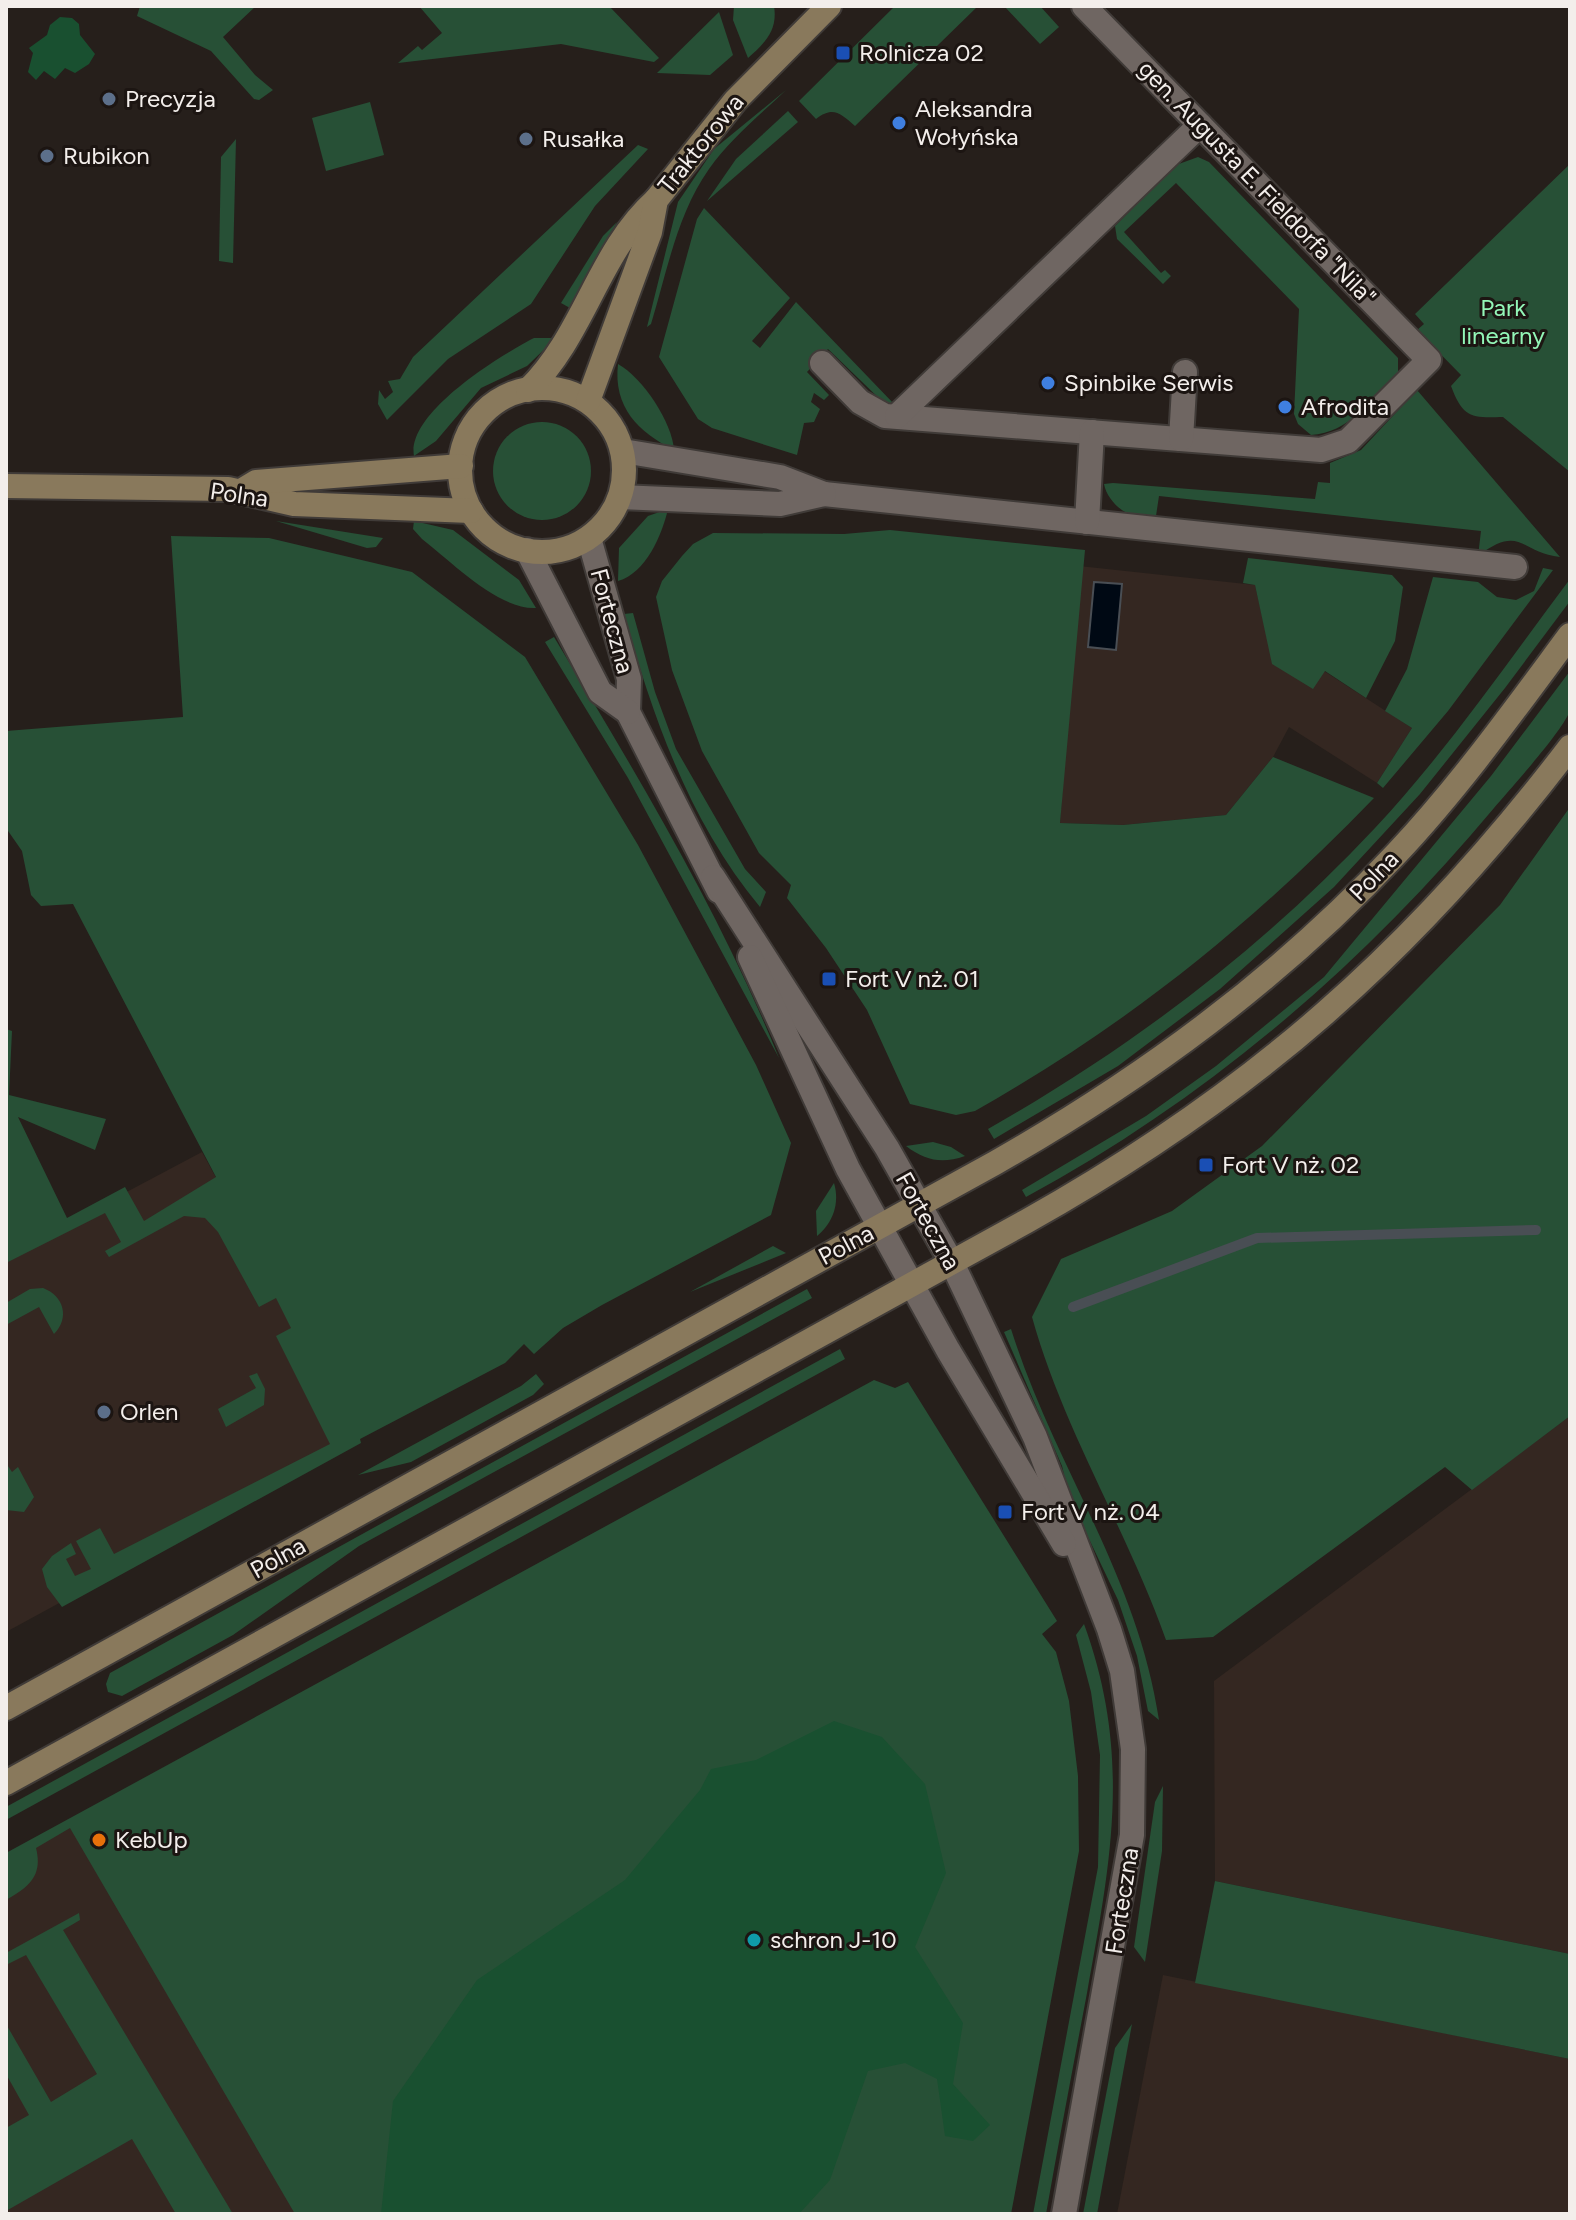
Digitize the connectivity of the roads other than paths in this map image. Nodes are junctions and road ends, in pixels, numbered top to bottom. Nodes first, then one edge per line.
1 (1084, 6) edge
2 (819, 10) edge
3 (1200, 125) junction
4 (656, 200) junction
5 (822, 363) dead end
6 (1185, 372) dead end
7 (528, 390) junction
8 (588, 401) junction
9 (897, 416) junction
10 (1092, 432) junction
11 (1181, 439) junction
12 (623, 451) junction
13 (461, 466) junction
14 (6, 486) edge
15 (241, 491) junction
16 (824, 494) junction
17 (620, 497) junction
18 (471, 511) junction
19 (1087, 522) junction
20 (589, 538) junction
21 (527, 550) junction
22 (1515, 567) dead end
23 (1570, 635) edge
24 (628, 712) junction
25 (1570, 747) edge
26 (713, 877) junction
27 (919, 1204) junction
28 (880, 1226) junction
29 (952, 1263) junction
30 (913, 1284) junction
31 (1093, 1590) junction
32 (6, 1708) edge
33 (6, 1783) edge
34 (1064, 2214) edge

1 - 3 street, gen. Augusta E. Fieldorfa "Nila"
2 - 4 street, Traktorowa
3 - 9 street
3 - 11 street, gen. Augusta E. Fieldorfa "Nila"
4 - 7 street
4 - 8 street, Traktorowa
5 - 9 street
6 - 11 street
7 - 8 street
7 - 13 street
8 - 12 street
9 - 10 street
10 - 11 street
10 - 19 street
12 - 16 street
12 - 17 street
13 - 15 street
13 - 18 street
14 - 15 street, Polna
15 - 18 street, Polna
16 - 17 street
16 - 19 street
17 - 20 street
18 - 21 street
19 - 22 street
20 - 21 street
20 - 24 street, Forteczna
21 - 24 street
23 - 27 street, Polna
24 - 26 street, Forteczna
25 - 29 street
26 - 27 street, Forteczna
26 - 28 street, Forteczna
27 - 28 street, Polna
27 - 29 street, Forteczna
28 - 30 street, Forteczna
28 - 32 street, Polna
29 - 30 street
29 - 31 street, Forteczna
30 - 31 street, Forteczna
30 - 33 street
31 - 34 street, Forteczna

